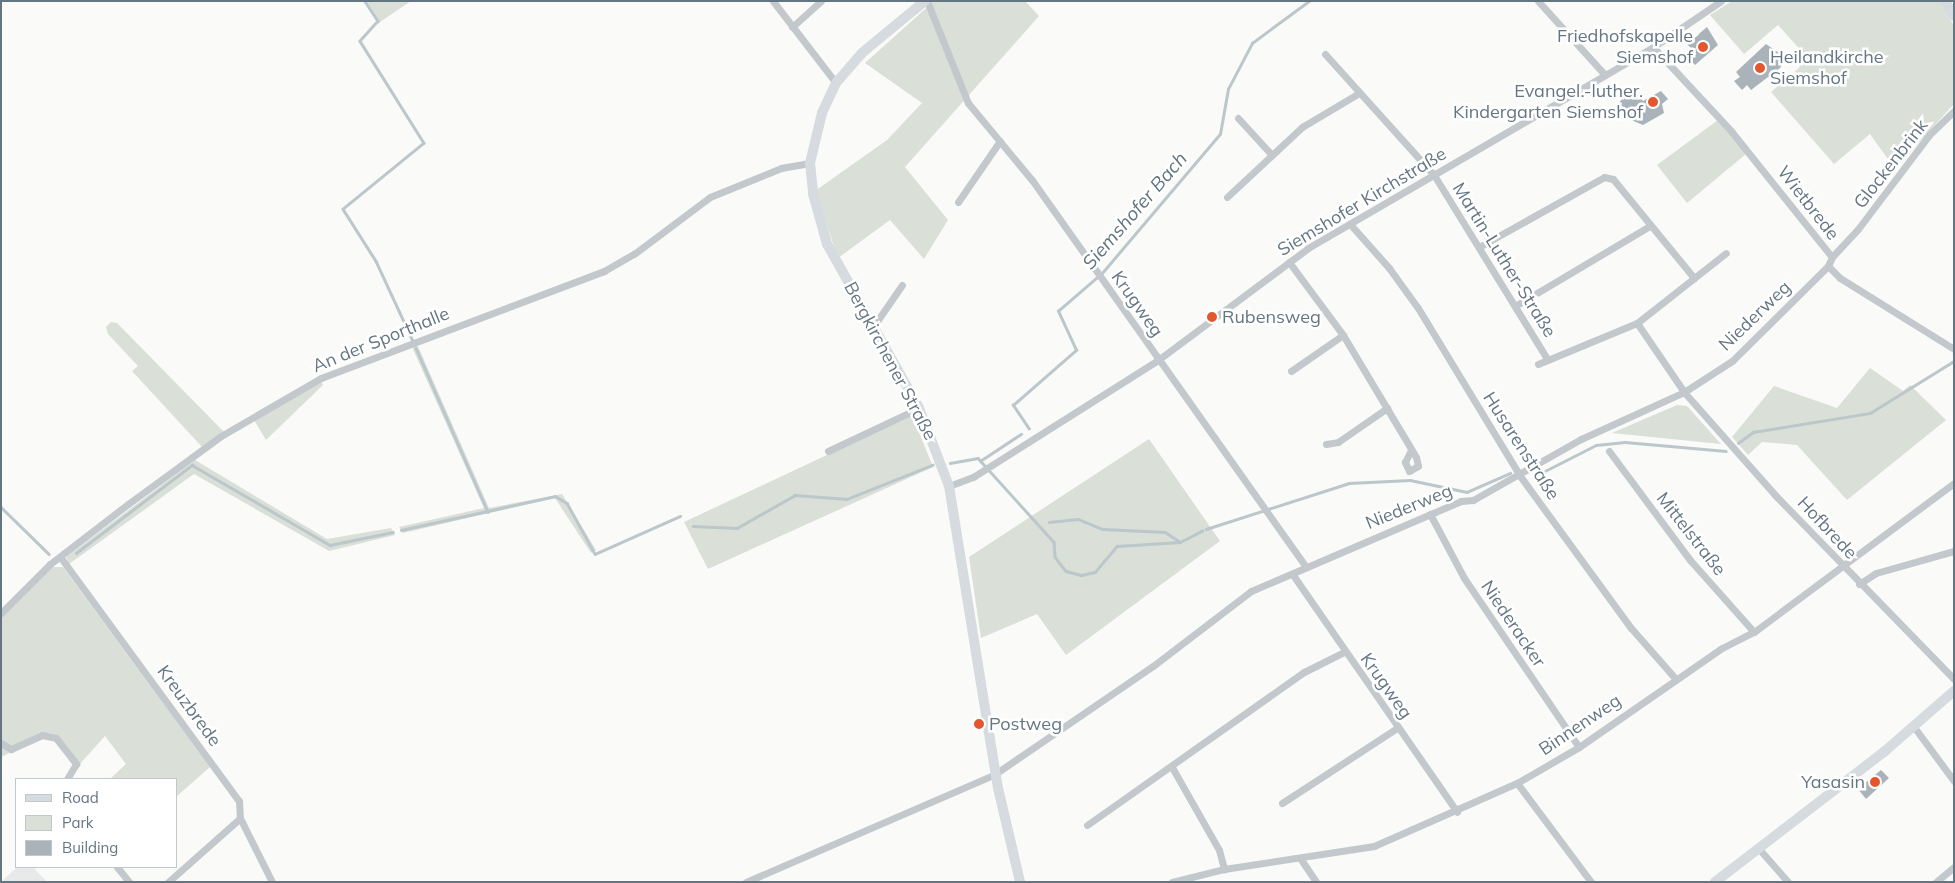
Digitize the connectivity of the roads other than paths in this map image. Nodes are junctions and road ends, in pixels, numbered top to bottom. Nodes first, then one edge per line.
1 (773, 1) edge
2 (821, 1) edge
3 (926, 1) edge
4 (1538, 1) edge
5 (1721, 1) edge
6 (1945, 1) edge
7 (1954, 16) edge
8 (792, 27) junction
9 (1653, 47) junction
10 (1325, 54) dead end
11 (1605, 75) junction
12 (836, 84) junction
13 (1359, 93) junction
14 (1954, 111) edge
15 (1238, 118) dead end
16 (1000, 141) junction
17 (1271, 154) junction
18 (810, 162) junction
19 (1434, 175) junction
20 (1227, 197) dead end
21 (958, 202) dead end
22 (1350, 224) junction
23 (1650, 226) junction
24 (1479, 248) junction
25 (1726, 253) dead end
26 (1832, 257) junction
27 (1289, 262) junction
28 (1828, 266) junction
29 (1694, 278) junction
30 (902, 285) dead end
31 (1515, 306) junction
32 (1637, 323) junction
33 (873, 327) junction
34 (1343, 335) junction
35 (1954, 349) edge
36 (1158, 360) junction
37 (1548, 360) junction
38 (1538, 364) dead end
39 (1291, 371) dead end
40 (1684, 392) junction
41 (919, 408) junction
42 (1387, 408) junction
43 (1326, 444) dead end
44 (1411, 450) dead end
45 (828, 451) dead end
46 (1609, 451) dead end
47 (1520, 476) junction
48 (1954, 483) edge
49 (949, 486) junction
50 (1430, 514) junction
51 (1954, 551) edge
52 (61, 558) junction
53 (1305, 566) junction
54 (1843, 568) junction
55 (1293, 575) junction
56 (1859, 584) junction
57 (1, 613) edge
58 (1754, 632) junction
59 (1344, 652) junction
60 (1676, 678) junction
61 (1954, 679) edge
62 (1954, 691) edge
63 (1914, 726) junction
64 (1397, 728) junction
65 (1, 743) edge
66 (1578, 747) junction
67 (1173, 768) junction
68 (995, 774) junction
69 (68, 778) edge
70 (1954, 782) edge
71 (1517, 783) junction
72 (1282, 803) dead end
73 (1456, 812) junction
74 (240, 818) junction
75 (1088, 825) dead end
76 (1760, 850) junction
77 (1300, 858) junction
78 (1954, 867) edge
79 (118, 868) edge
80 (1224, 869) junction
81 (128, 882) edge
82 (168, 882) edge
83 (272, 882) edge
84 (746, 882) edge
85 (1020, 882) edge
86 (1172, 882) edge
87 (1316, 882) edge
88 (1591, 882) edge
89 (1715, 882) edge
90 (1788, 882) edge
91 (1936, 882) edge

1 - 8 street
2 - 8 street
3 - 12 street, Bergkirchener Straße
3 - 16 street, Krugweg
4 - 11 street
5 - 9 street, Siemshofer Kirchstraße
6 - 7 street
8 - 12 street
9 - 11 street, Siemshofer Kirchstraße
9 - 26 street, Wietbrede
10 - 13 street, Martin-Luther-Straße
11 - 19 street, Siemshofer Kirchstraße
12 - 18 street, Bergkirchener Straße
13 - 17 street
13 - 19 street, Martin-Luther-Straße
14 - 26 street, Glockenbrink
15 - 17 street
16 - 21 street
16 - 36 street, Krugweg
17 - 20 street
18 - 33 street, Bergkirchener Straße
18 - 52 street, An der Sporthalle
19 - 22 street, Siemshofer Kirchstraße
19 - 24 street, Martin-Luther-Straße
22 - 27 street, Siemshofer Kirchstraße
22 - 47 street, Husarenstraße
23 - 24 street
23 - 29 street
23 - 31 street
24 - 31 street, Martin-Luther-Straße
25 - 29 street, Martin-Luther-Straße
26 - 28 street, Wietbrede
27 - 34 street
27 - 36 street, Siemshofer Kirchstraße
28 - 35 street, Wietbrede
28 - 40 street, Niederweg
29 - 32 street, Martin-Luther-Straße
30 - 33 street
31 - 37 street, Martin-Luther-Straße
32 - 37 street, Martin-Luther-Straße
32 - 40 street, Hofbrede
33 - 41 street, Bergkirchener Straße
34 - 39 street
34 - 42 street
36 - 49 street, Siemshofer Kirchstraße
36 - 53 street, Krugweg
37 - 38 street, Martin-Luther-Straße
40 - 47 street, Niederweg
40 - 54 street, Hofbrede
41 - 45 street
41 - 49 street, Bergkirchener Straße
42 - 43 street
42 - 44 street
46 - 58 street, Mittelstraße
47 - 50 street, Niederweg
47 - 60 street, Husarenstraße
48 - 54 street, Binnenweg
49 - 68 street, Bergkirchener Straße
50 - 53 street, Niederweg
50 - 66 street, Niederacker
51 - 56 street
52 - 57 street, An der Sporthalle
52 - 74 street, Kreuzbrede
53 - 55 street, Niederweg
54 - 56 street, Hofbrede
54 - 58 street, Binnenweg
55 - 59 street, Krugweg
55 - 68 street, Niederweg
56 - 61 street, Hofbrede
58 - 60 street, Binnenweg
59 - 64 street, Krugweg
59 - 67 street
60 - 66 street, Binnenweg
62 - 63 street
63 - 70 street
63 - 76 street
64 - 72 street
64 - 73 street, Krugweg
65 - 69 street
66 - 71 street, Binnenweg
67 - 75 street
67 - 80 street
68 - 84 street
68 - 85 street, Bergkirchener Straße
71 - 73 street, Binnenweg
71 - 88 street
73 - 77 street, Binnenweg
74 - 82 street
74 - 83 street, Kreuzbrede
76 - 89 street
76 - 90 street
77 - 80 street, Binnenweg
77 - 87 street
78 - 91 street
79 - 81 street
80 - 86 street, Binnenweg

